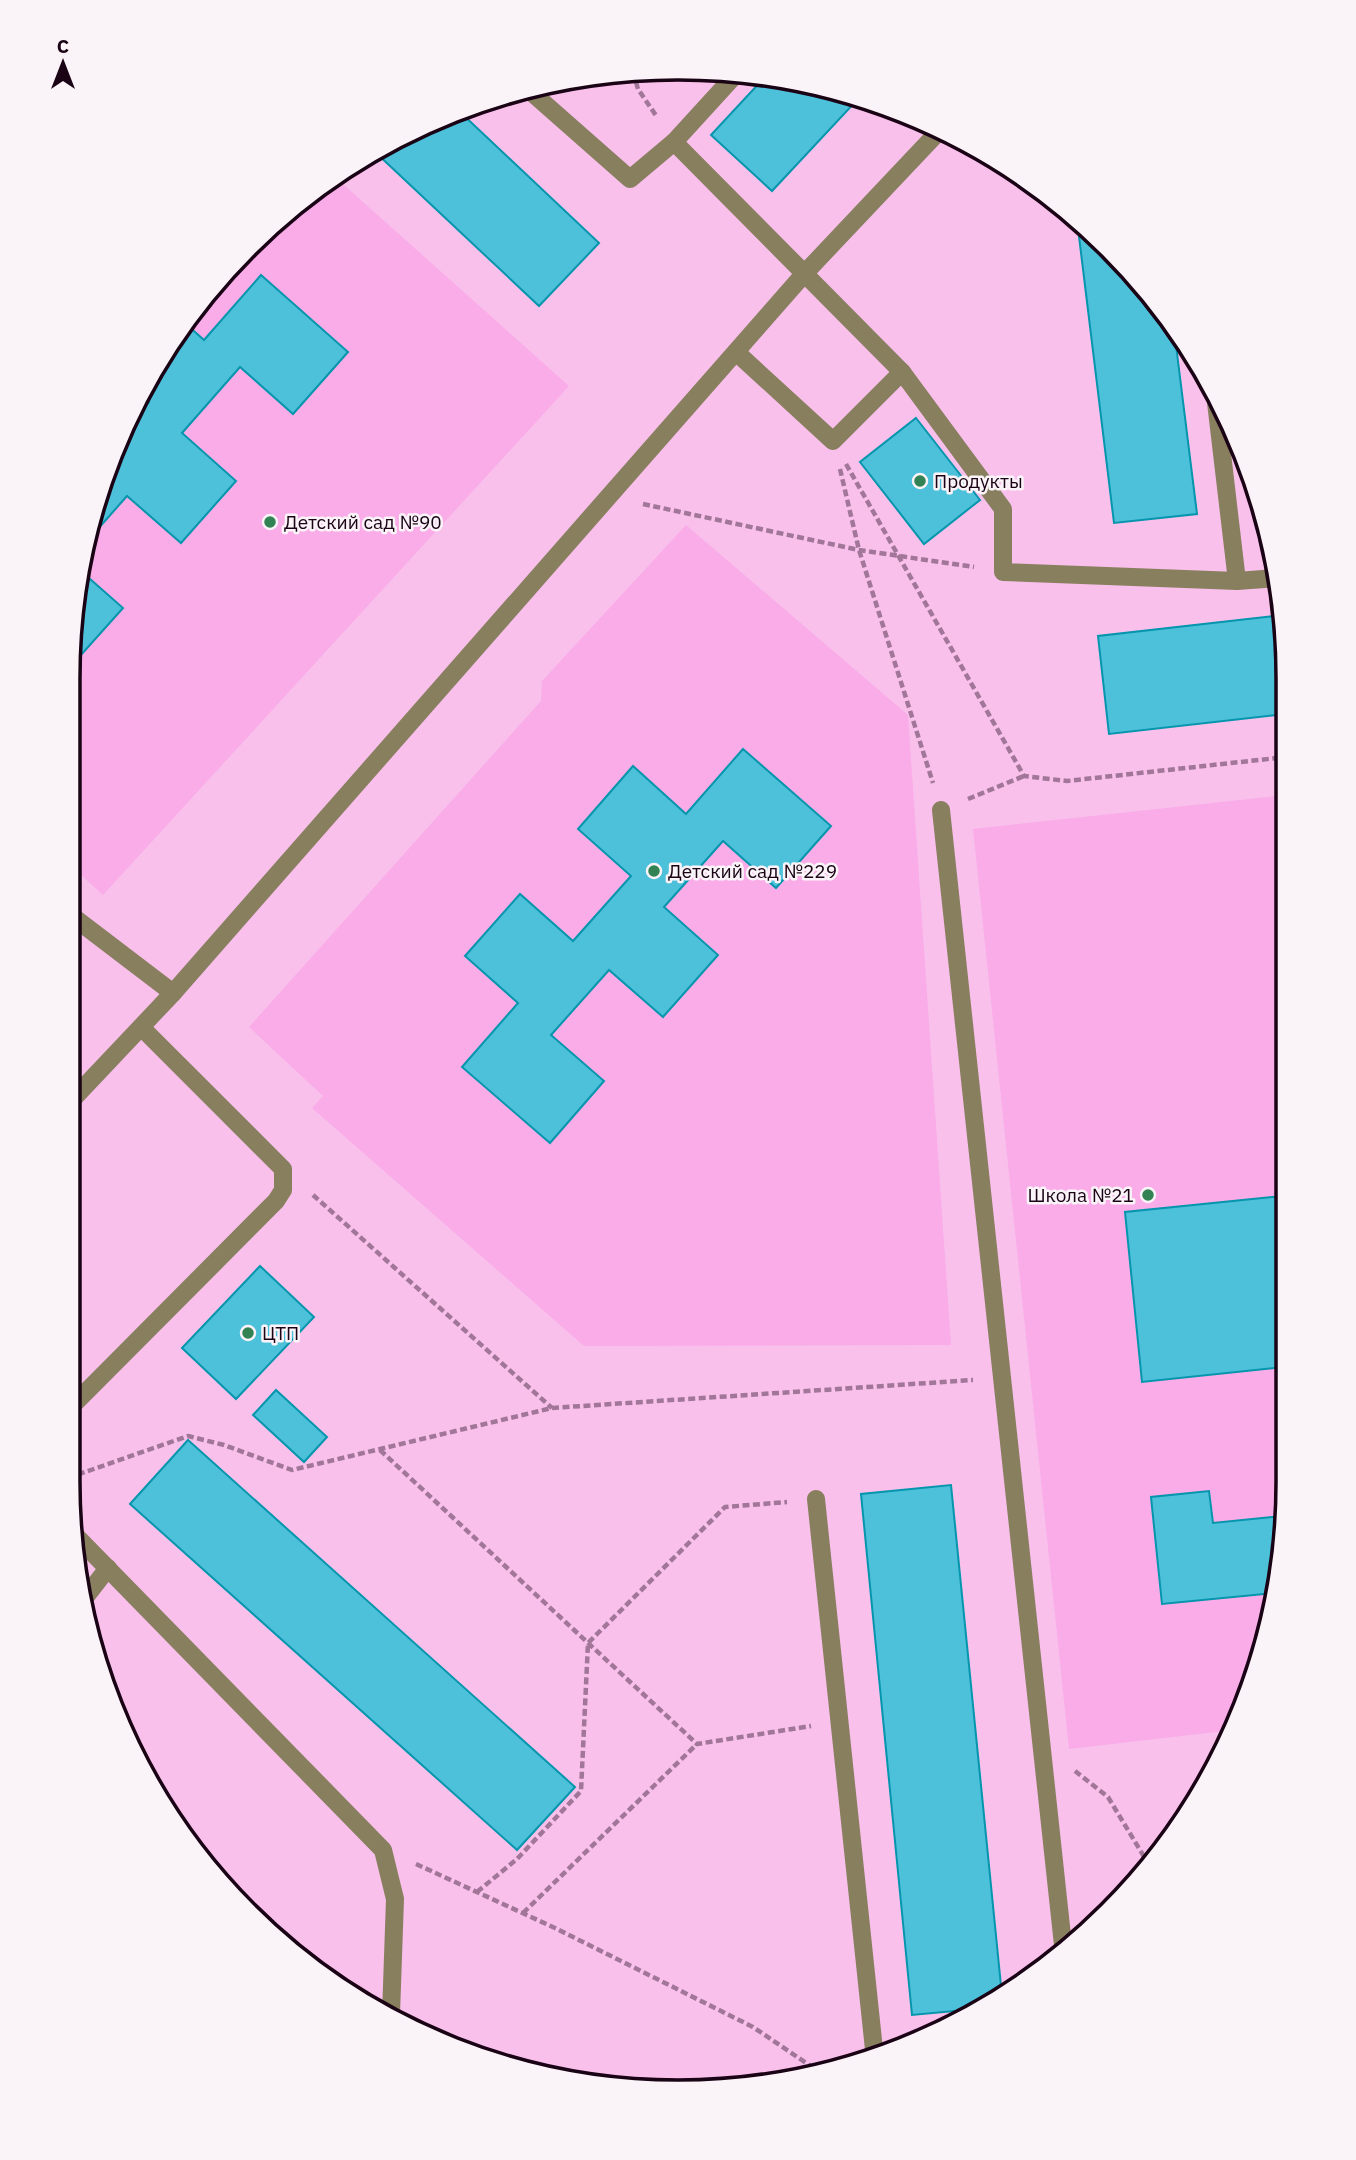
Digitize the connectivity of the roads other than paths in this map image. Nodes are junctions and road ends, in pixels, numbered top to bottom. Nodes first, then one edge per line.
1 (728, 83) edge
2 (538, 98) edge
3 (933, 138) edge
4 (674, 142) junction
5 (804, 274) junction
6 (736, 352) junction
7 (902, 372) junction
8 (1219, 424) edge
9 (1267, 579) edge
10 (1237, 581) junction
11 (941, 810) road end
12 (80, 922) edge
13 (173, 993) junction
14 (141, 1027) junction
15 (80, 1092) edge
16 (80, 1398) edge
17 (816, 1499) road end
18 (84, 1544) edge
19 (108, 1568) junction
20 (91, 1590) edge
21 (1062, 1939) edge
22 (391, 2006) edge
23 (874, 2047) edge

1 - 4 street
2 - 4 street
3 - 5 street
4 - 5 street
5 - 6 street
5 - 7 street
6 - 7 street
6 - 13 street
7 - 10 street
8 - 10 street
9 - 10 street
11 - 21 street
12 - 13 street
13 - 14 street
14 - 15 street
14 - 16 street
17 - 23 street
18 - 19 street
19 - 20 street
19 - 22 street

